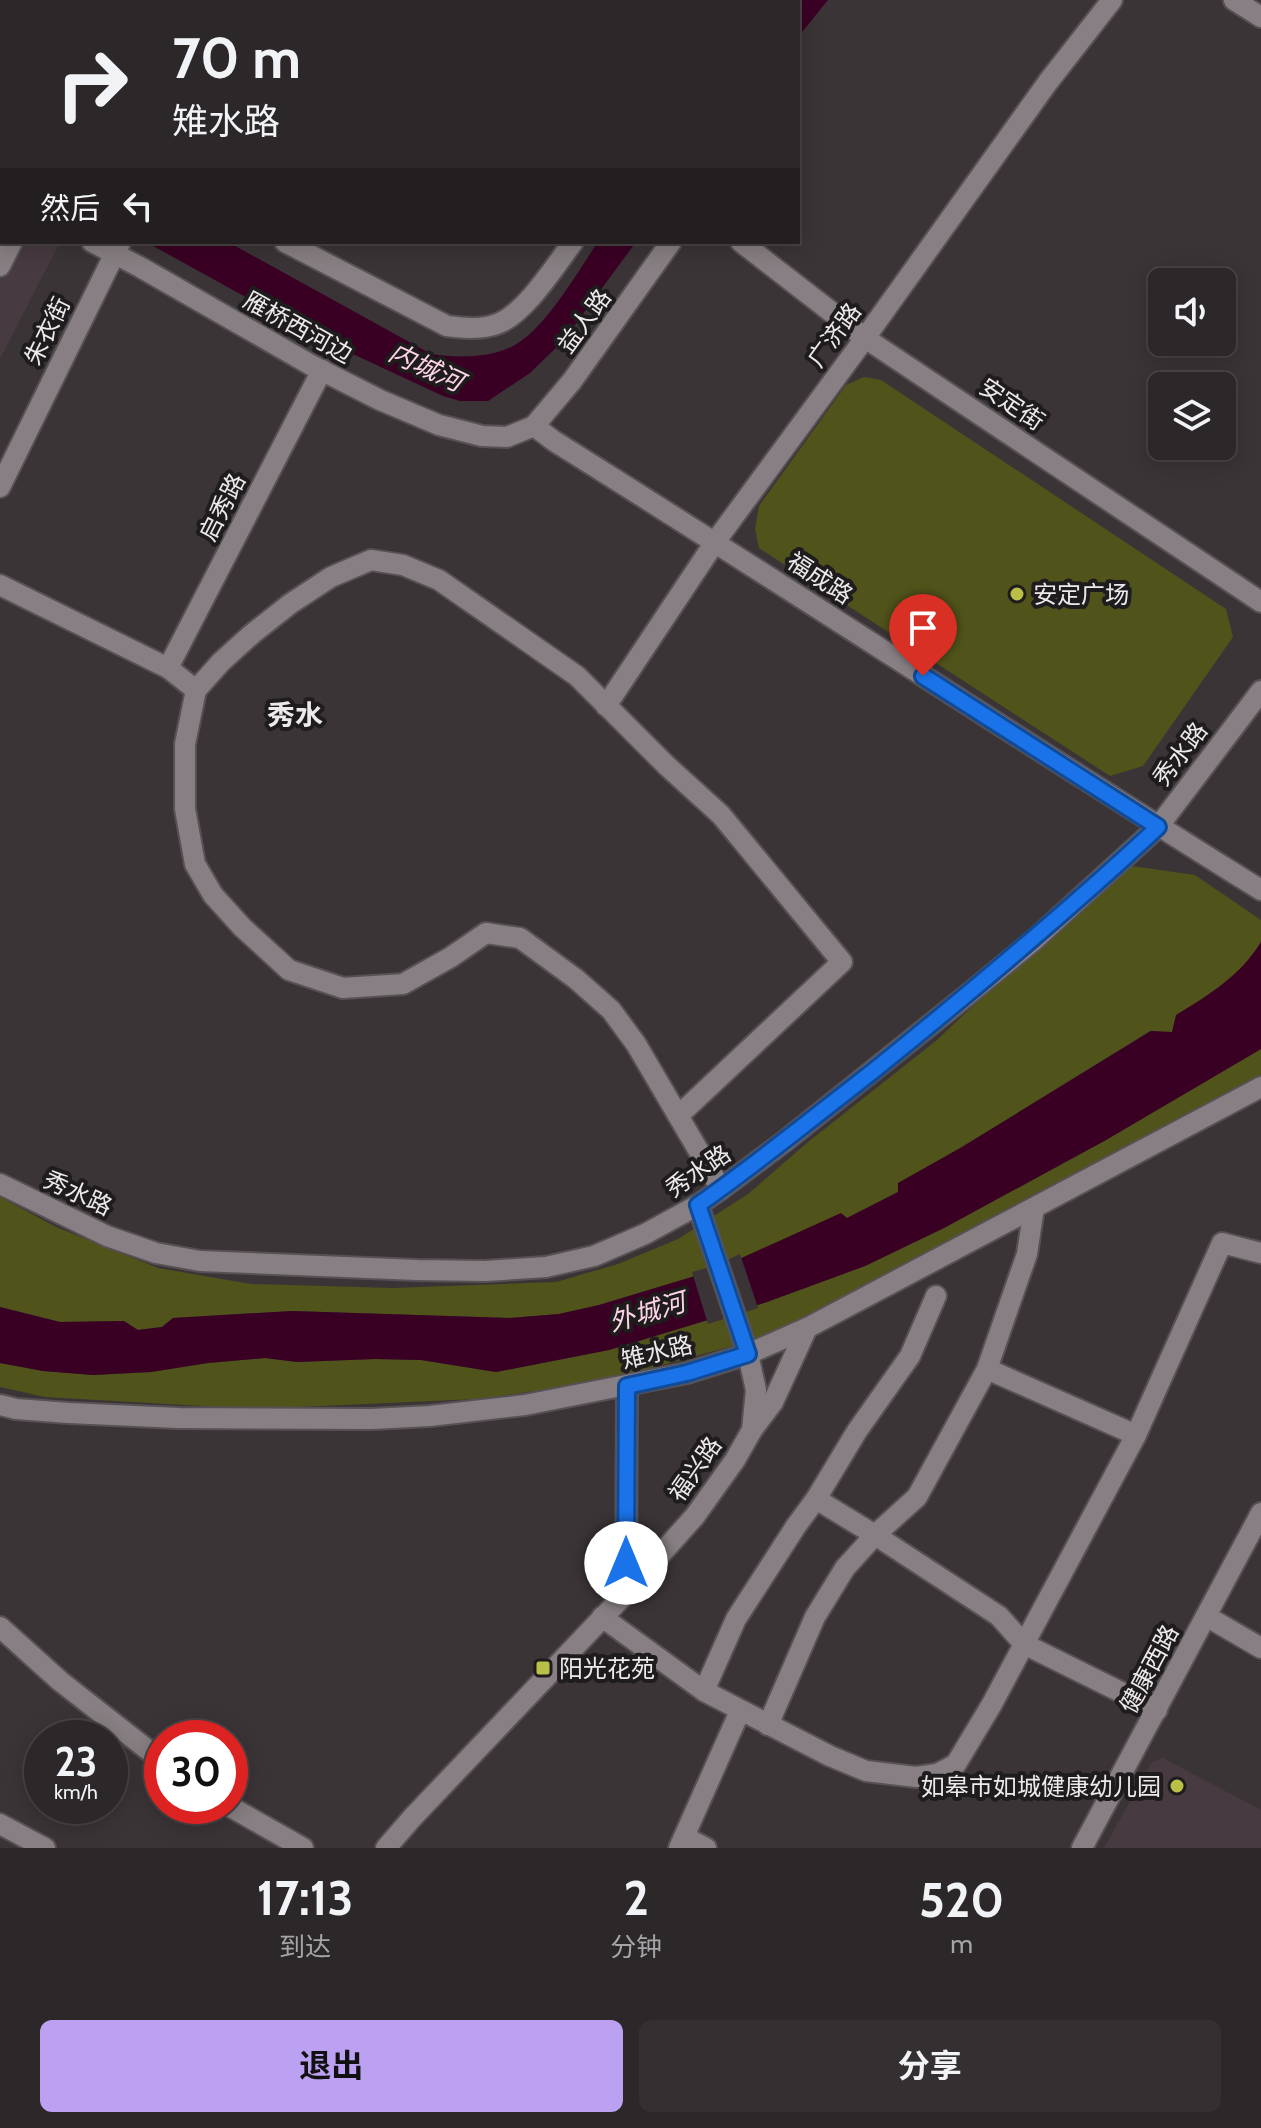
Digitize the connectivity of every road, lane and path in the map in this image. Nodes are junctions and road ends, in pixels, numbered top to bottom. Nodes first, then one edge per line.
1 (1112, 0) edge
2 (1234, 0) edge
3 (1261, 17) edge
4 (11, 244) edge
5 (289, 244) edge
6 (571, 244) edge
7 (670, 244) edge
8 (744, 244) edge
9 (117, 248) edge
10 (0, 266) edge
11 (865, 338) junction
12 (322, 370) junction
13 (534, 426) junction
14 (0, 487) edge
15 (715, 542) junction
16 (0, 585) edge
17 (1261, 602) edge
18 (168, 668) junction
19 (196, 690) junction
20 (1261, 691) edge
21 (606, 706) junction
22 (1158, 827) junction
23 (1261, 890) edge
24 (1261, 1087) edge
25 (678, 1116) junction
26 (0, 1184) edge
27 (721, 1189) junction
28 (698, 1205) junction
29 (1034, 1208) junction
30 (1261, 1253) edge
31 (936, 1296) dead end
32 (807, 1328) junction
33 (748, 1354) junction
34 (987, 1369) junction
35 (627, 1386) junction
36 (0, 1405) edge
37 (752, 1430) junction
38 (1136, 1435) junction
39 (816, 1499) junction
40 (1261, 1513) edge
41 (875, 1535) junction
42 (626, 1593) junction
43 (1206, 1616) junction
44 (602, 1617) junction
45 (0, 1627) edge
46 (1024, 1644) junction
47 (1261, 1648) edge
48 (704, 1691) junction
49 (1157, 1710) junction
50 (740, 1711) junction
51 (768, 1725) junction
52 (144, 1747) edge
53 (248, 1817) edge
54 (0, 1824) edge
55 (682, 1843) edge
56 (45, 1848) edge
57 (303, 1848) edge
58 (386, 1848) edge
59 (706, 1848) edge
60 (1082, 1848) edge

1 - 11 street, 广济路
2 - 3 street
4 - 10 street
5 - 6 street
7 - 13 street, 益人路
8 - 11 street, 安定街
9 - 12 street, 雁桥西河边
9 - 14 street, 朱衣街
11 - 15 street, 广济路
11 - 17 street, 安定街
12 - 13 street, 雁桥西河边
12 - 18 street, 启秀路
13 - 15 street, 福成路
15 - 21 street, 广济路
15 - 22 street, 福成路
16 - 18 street
18 - 19 street
19 - 21 street
19 - 25 street
20 - 22 street, 秀水路
21 - 25 street
22 - 23 street, 福成路
22 - 27 street, 秀水路
24 - 29 street, 雉水路
25 - 27 street
26 - 28 street, 秀水路
27 - 28 street, 秀水路
28 - 33 street, 福兴路
29 - 32 street, 雉水路
29 - 34 street
30 - 38 street
31 - 39 street
32 - 33 street, 雉水路
32 - 37 street
33 - 35 street, 雉水路
33 - 37 street, 福兴路
34 - 38 street
34 - 41 street
35 - 36 street, 雉水路
35 - 42 street
37 - 42 street, 福兴路
38 - 46 street
39 - 41 street
39 - 48 street
40 - 43 street, 健康西路
41 - 46 street
41 - 51 street
42 - 44 street, 福兴路
43 - 47 street
43 - 49 street, 健康西路
44 - 48 street
44 - 58 street, 福兴路
45 - 52 street
46 - 49 street
46 - 51 street
48 - 50 street
49 - 60 street, 健康西路
50 - 51 street
50 - 55 street
53 - 57 street
54 - 56 street
55 - 59 street

